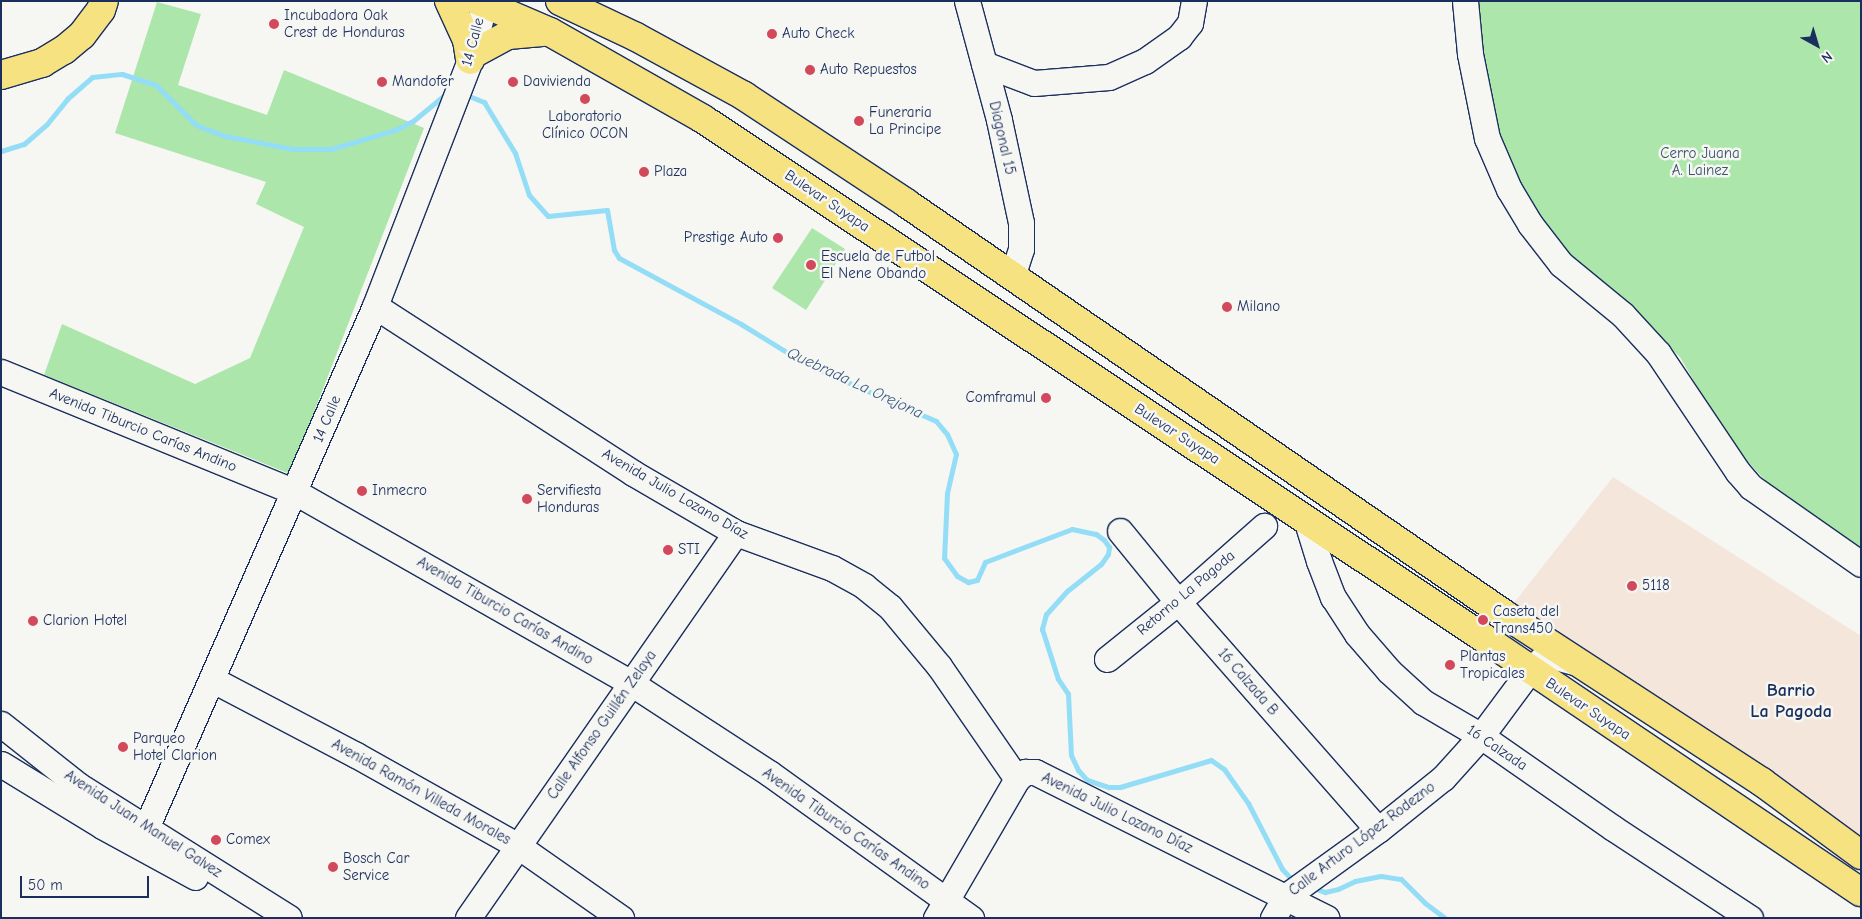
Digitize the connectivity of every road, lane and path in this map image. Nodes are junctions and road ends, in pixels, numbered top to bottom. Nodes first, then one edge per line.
1 (104, 1) edge
2 (449, 1) edge
3 (560, 1) edge
4 (967, 1) edge
5 (1194, 1) edge
6 (1465, 1) edge
7 (482, 2) edge
8 (550, 32) junction
9 (984, 64) junction
10 (465, 73) junction
11 (1, 75) edge
12 (1012, 276) junction
13 (376, 306) junction
14 (1, 372) edge
15 (295, 492) junction
16 (1307, 522) junction
17 (1264, 526) dead end
18 (1120, 531) dead end
19 (736, 533) junction
20 (1861, 564) edge
21 (1178, 602) junction
22 (1524, 627) junction
23 (1107, 659) dead end
24 (1578, 663) junction
25 (1530, 670) junction
26 (212, 680) junction
27 (631, 683) junction
28 (1, 724) edge
29 (1481, 736) junction
30 (1, 742) edge
31 (1, 764) edge
32 (1, 777) edge
33 (1017, 779) junction
34 (35, 786) junction
35 (108, 817) junction
36 (146, 828) junction
37 (1378, 830) junction
38 (518, 846) junction
39 (1861, 855) edge
40 (1861, 892) edge
41 (1291, 897) edge
42 (942, 909) edge
43 (265, 918) edge
44 (289, 918) edge
45 (468, 918) edge
46 (621, 918) edge
47 (971, 918) edge
48 (1326, 918) edge
49 (1750, 918) edge

1 - 11 main road
2 - 10 main road
3 - 12 main road
4 - 9 street, Diagonal 15
5 - 9 street
6 - 20 street
7 - 8 main road, Bulevar Suyapa
7 - 10 street, 14 Calle
8 - 10 main road
8 - 16 main road, Bulevar Suyapa
9 - 12 street, Diagonal 15
10 - 13 street, 14 Calle
12 - 22 main road
13 - 15 street, 14 Calle
13 - 19 street, Avenida Julio Lozano Díaz
14 - 15 street, Avenida Tiburcio Carías Andino
15 - 26 street, 14 Calle
15 - 27 street, Avenida Tiburcio Carías Andino
16 - 25 main road, Bulevar Suyapa
16 - 29 street, 16 Calzada
17 - 21 street, Retorno La Pagoda
18 - 21 street, 16 Calzada B
19 - 27 street, Calle Alfonso Guillén Zelaya
19 - 33 street, Avenida Julio Lozano Díaz
21 - 23 street, Retorno La Pagoda
21 - 37 street, 16 Calzada B
22 - 24 main road
22 - 25 street
24 - 25 street, Calle Arturo López Rodezno
24 - 39 main road
25 - 29 street, Calle Arturo López Rodezno
25 - 40 main road, Bulevar Suyapa
26 - 36 street, 14 Calle
26 - 38 street, Avenida Ramón Villeda Morales
27 - 38 street, Calle Alfonso Guillén Zelaya
27 - 42 street, Avenida Tiburcio Carías Andino
28 - 35 street, Avenida Juan Manuel Galvez
29 - 37 street, Calle Arturo López Rodezno
29 - 49 street, 16 Calzada
30 - 35 street
31 - 34 street, Avenida Juan Manuel Galvez
32 - 34 street
33 - 41 street, Avenida Julio Lozano Díaz
33 - 42 street
34 - 35 street, Avenida Juan Manuel Galvez
35 - 36 street, Avenida Juan Manuel Galvez
35 - 43 street, Avenida Juan Manuel Galvez
36 - 44 street, Avenida Juan Manuel Galvez
37 - 41 street, Calle Arturo López Rodezno
38 - 45 street, Calle Alfonso Guillén Zelaya
38 - 46 street, Avenida Ramón Villeda Morales
41 - 48 street, Avenida Julio Lozano Díaz
42 - 47 street, Avenida Tiburcio Carías Andino

